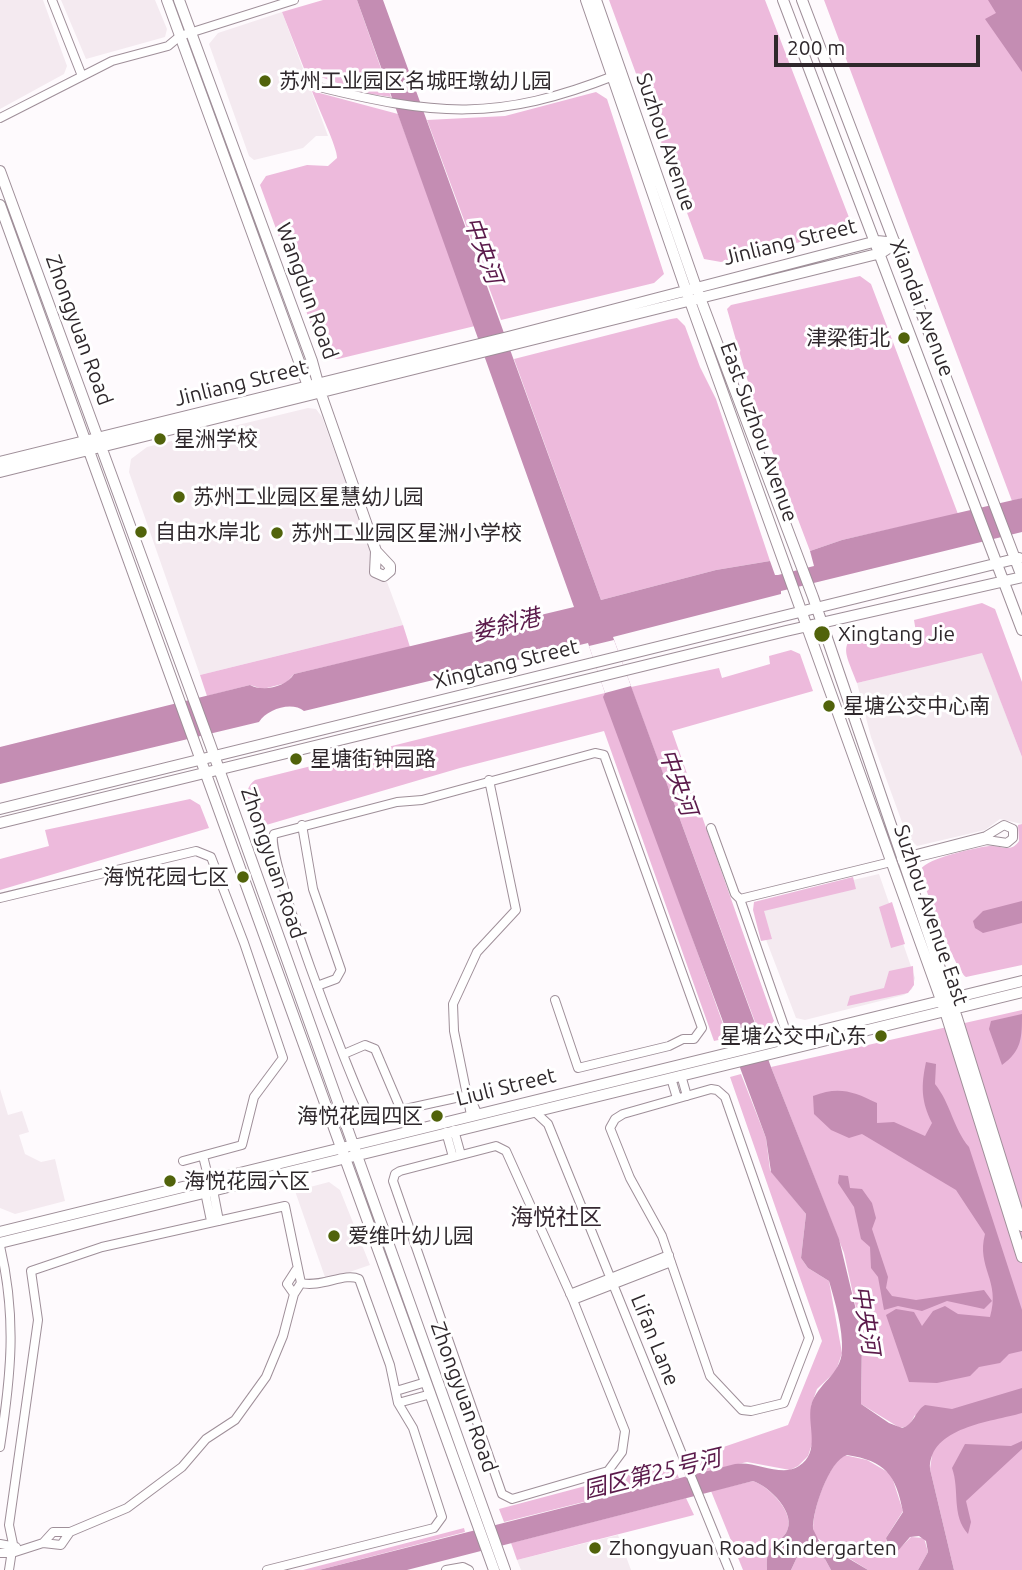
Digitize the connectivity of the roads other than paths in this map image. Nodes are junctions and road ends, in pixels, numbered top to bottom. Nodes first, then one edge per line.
1 (52, 0) edge
2 (167, 0) edge
3 (179, 0) edge
4 (294, 0) edge
5 (586, 0) edge
6 (596, 0) edge
7 (783, 0) edge
8 (802, 0) edge
9 (185, 34) junction
10 (618, 74) junction
11 (82, 76) junction
12 (315, 86) dead end
13 (0, 118) edge
14 (0, 171) edge
15 (0, 205) edge
16 (877, 241) junction
17 (896, 243) junction
18 (881, 253) junction
19 (693, 294) junction
20 (316, 388) junction
21 (94, 444) junction
22 (0, 462) edge
23 (0, 472) edge
24 (376, 551) dead end
25 (1019, 558) edge
26 (996, 564) junction
27 (1022, 577) edge
28 (1003, 581) junction
29 (808, 585) joint
30 (795, 588) joint
31 (816, 607) junction
32 (803, 610) junction
33 (822, 625) junction
34 (809, 627) junction
35 (1022, 630) edge
36 (215, 756) junction
37 (201, 759) junction
38 (220, 770) junction
39 (207, 773) junction
40 (489, 780) junction
41 (0, 809) edge
42 (0, 823) edge
43 (302, 825) junction
44 (710, 828) dead end
45 (898, 860) junction
46 (0, 898) edge
47 (740, 899) junction
48 (1022, 981) edge
49 (317, 986) junction
50 (1022, 992) edge
51 (555, 1000) dead end
52 (947, 1004) junction
53 (790, 1043) junction
54 (344, 1054) junction
55 (735, 1057) junction
56 (676, 1077) junction
57 (469, 1095) junction
58 (687, 1096) junction
59 (677, 1098) junction
60 (549, 1101) junction
61 (531, 1105) junction
62 (401, 1110) junction
63 (474, 1114) junction
64 (548, 1124) junction
65 (450, 1131) junction
66 (349, 1151) junction
67 (201, 1156) junction
68 (457, 1156) junction
69 (183, 1161) dead end
70 (208, 1186) junction
71 (215, 1221) junction
72 (1022, 1227) edge
73 (0, 1232) edge
74 (0, 1244) edge
75 (1022, 1257) edge
76 (670, 1259) junction
77 (296, 1270) junction
78 (612, 1281) junction
79 (301, 1283) junction
80 (294, 1294) junction
81 (572, 1297) junction
82 (426, 1382) junction
83 (396, 1391) junction
84 (431, 1394) junction
85 (398, 1403) junction
86 (0, 1447) edge
87 (484, 1527) junction
88 (69, 1532) junction
89 (43, 1543) junction
90 (0, 1544) edge
91 (14, 1548) junction
92 (492, 1548) junction
93 (0, 1553) edge
94 (9, 1570) edge
95 (267, 1570) edge
96 (446, 1570) edge
97 (469, 1570) edge
98 (494, 1570) edge
99 (505, 1570) edge
100 (729, 1570) edge

1 - 11 street
2 - 9 main road, Wangdun Road
3 - 9 main road, Wangdun Road
4 - 9 street
5 - 10 main road, Suzhou Avenue
6 - 10 main road, Suzhou Avenue
7 - 16 main road, Xiandai Avenue
8 - 17 main road, Xiandai Avenue
9 - 11 street
9 - 20 main road, Wangdun Road
10 - 12 street
10 - 19 main road, Suzhou Avenue
11 - 13 street
14 - 21 main road, Zhongyuan Road
15 - 21 main road, Zhongyuan Road
16 - 17 main road, Jinliang Street
16 - 18 main road, Xiandai Avenue
16 - 19 main road, Jinliang Street
17 - 18 main road, Jinliang Street
17 - 25 main road, Xiandai Avenue
18 - 19 main road, Jinliang Street
18 - 26 main road, Xiandai Avenue
19 - 20 main road, Jinliang Street
19 - 29 main road, East Suzhou Avenue
19 - 30 main road, East Suzhou Avenue
20 - 21 main road, Jinliang Street
20 - 24 main road, Wangdun Road
21 - 22 main road, Jinliang Street
21 - 23 main road, Jinliang Street
21 - 36 main road, Zhongyuan Road
21 - 37 main road, Zhongyuan Road
25 - 26 main road, Xingtang Street
25 - 27 main road, Xiandai Avenue
26 - 28 main road, Xiandai Avenue
26 - 31 main road, Xingtang Street
27 - 28 main road, Xingtang Street
28 - 33 main road, Xingtang Street
28 - 35 main road, Xiandai Avenue
29 - 31 main road, Suzhou Avenue East
30 - 32 main road, Suzhou Avenue East
31 - 32 main road, Xingtang Street
31 - 33 main road, Suzhou Avenue East
32 - 34 main road, Suzhou Avenue East
32 - 36 main road, Xingtang Street
33 - 34 main road, Xingtang Street
33 - 45 main road, Suzhou Avenue East
34 - 38 main road, Xingtang Street
34 - 45 main road, Suzhou Avenue East
36 - 37 main road, Xingtang Street
36 - 38 main road, Zhongyuan Road
37 - 39 main road, Zhongyuan Road
37 - 41 main road, Xingtang Street
38 - 39 main road, Xingtang Street
38 - 66 main road, Zhongyuan Road
39 - 42 main road, Xingtang Street
39 - 66 main road, Zhongyuan Road
40 - 43 street
40 - 51 street
40 - 57 street
43 - 49 street
43 - 49 street
44 - 47 street
45 - 45 street
45 - 47 street
45 - 52 main road, Suzhou Avenue East
46 - 67 street
47 - 53 street
48 - 52 main road, Liuli Street
49 - 54 street
50 - 52 main road, Liuli Street
52 - 53 main road, Liuli Street
52 - 72 main road, Suzhou Avenue East
52 - 75 main road, Suzhou Avenue East
53 - 55 main road, Liuli Street
54 - 62 street
54 - 62 street
55 - 56 main road, Liuli Street
55 - 60 main road, Liuli Street
56 - 58 street
56 - 59 street
56 - 60 main road, Liuli Street
57 - 62 street
57 - 63 street
58 - 59 street
58 - 76 street
59 - 76 street
60 - 61 main road, Liuli Street
60 - 64 street, Lifan Lane
61 - 63 main road, Liuli Street
61 - 64 street, Lifan Lane
61 - 65 main road, Liuli Street
63 - 66 main road, Liuli Street
64 - 78 street, Lifan Lane
65 - 66 main road, Liuli Street
65 - 68 street
66 - 70 main road, Liuli Street
66 - 82 main road, Zhongyuan Road
66 - 87 main road, Zhongyuan Road
67 - 69 street
67 - 70 street
68 - 81 street
68 - 81 street
70 - 71 street
70 - 73 main road, Liuli Street
70 - 74 main road, Liuli Street
71 - 77 street
71 - 91 street
74 - 86 street
76 - 78 street
77 - 79 street
77 - 80 street
78 - 81 street
78 - 100 street, Lifan Lane
79 - 80 street
79 - 83 street
80 - 88 street
82 - 83 street
82 - 84 main road, Zhongyuan Road
83 - 85 street
84 - 85 street
84 - 87 main road, Zhongyuan Road
85 - 95 street
87 - 92 main road, Zhongyuan Road
88 - 89 street
88 - 89 street
89 - 91 street
90 - 91 street
91 - 93 street
91 - 94 street
92 - 98 main road, Zhongyuan Road
92 - 99 main road, Zhongyuan Road
96 - 97 street

